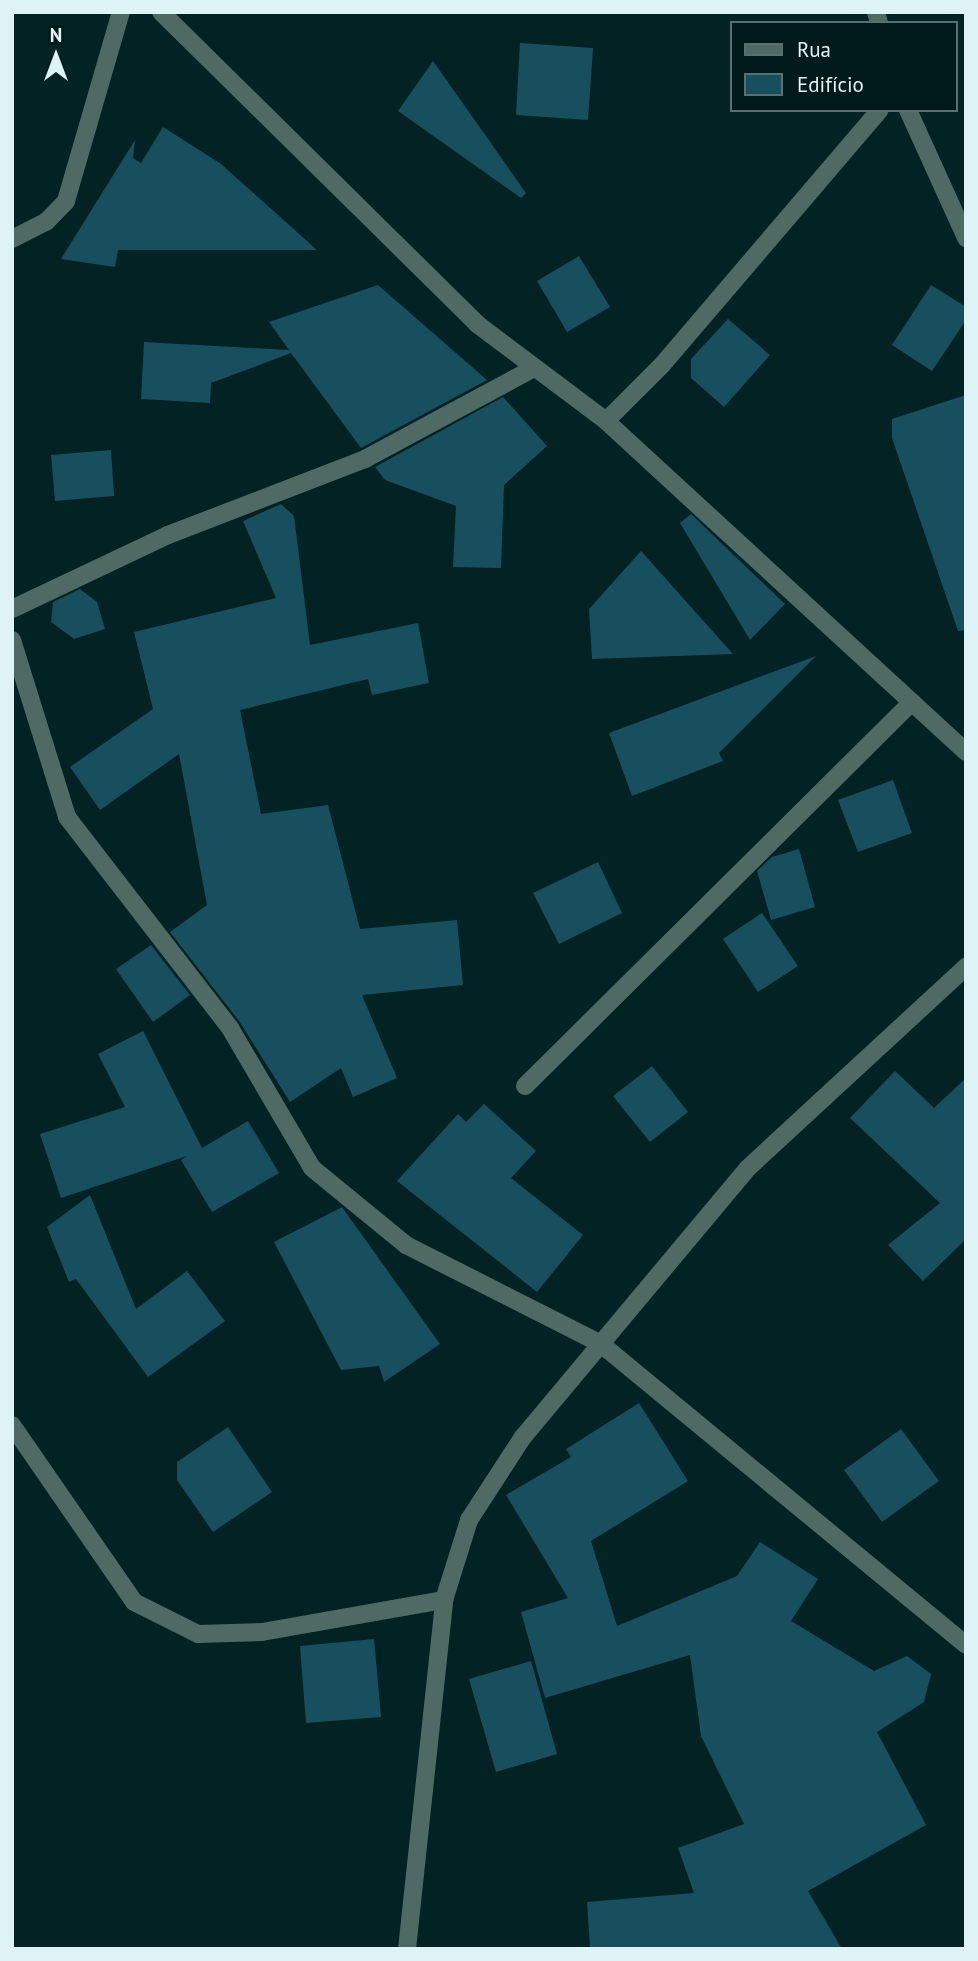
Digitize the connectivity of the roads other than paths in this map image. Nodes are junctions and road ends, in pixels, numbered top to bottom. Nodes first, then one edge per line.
1 (121, 12) edge
2 (162, 12) edge
3 (878, 112) edge
4 (909, 112) edge
5 (966, 238) edge
6 (12, 239) edge
7 (530, 370) junction
8 (606, 421) junction
9 (12, 610) edge
10 (12, 640) edge
11 (912, 702) junction
12 (966, 752) edge
13 (966, 967) edge
14 (525, 1086) dead end
15 (601, 1345) junction
16 (12, 1425) edge
17 (444, 1600) junction
18 (966, 1645) edge
19 (407, 1949) edge

1 - 6 street
2 - 7 street
3 - 8 street
4 - 5 street
7 - 8 street
7 - 9 street
8 - 11 street
10 - 15 street
11 - 12 street
11 - 14 street
13 - 15 street
15 - 17 street
15 - 18 street
16 - 17 street
17 - 19 street

